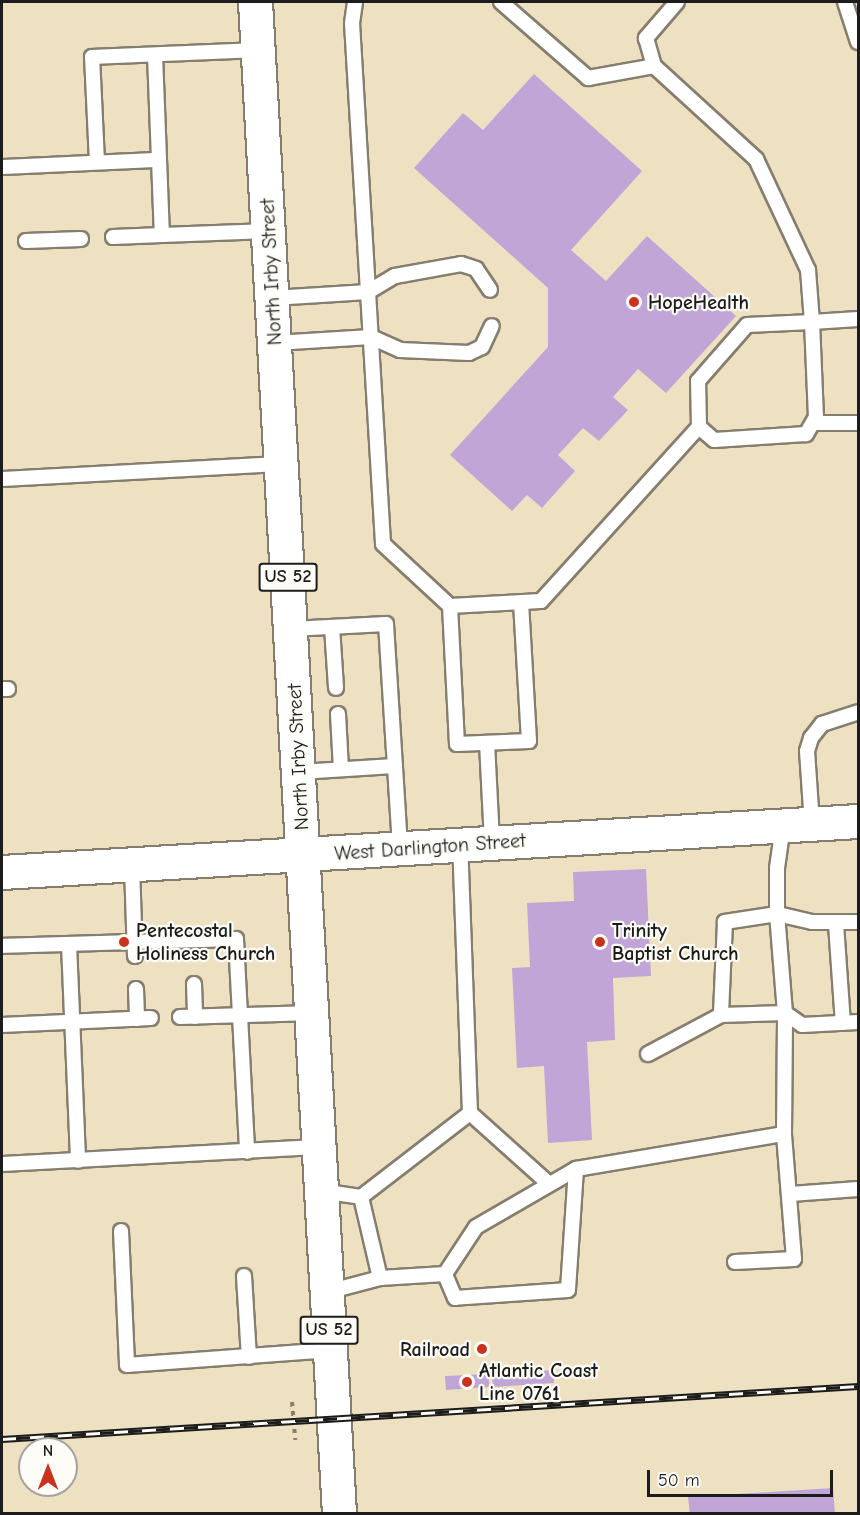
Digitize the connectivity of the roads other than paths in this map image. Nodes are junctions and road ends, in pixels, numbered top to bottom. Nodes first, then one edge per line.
1 (255, 2) edge
2 (355, 2) edge
3 (501, 2) edge
4 (677, 2) edge
5 (845, 2) edge
6 (858, 42) edge
7 (258, 50) junction
8 (155, 55) junction
9 (654, 66) junction
10 (159, 160) junction
11 (97, 162) junction
12 (2, 167) edge
13 (269, 231) junction
14 (162, 235) junction
15 (113, 237) dead end
16 (81, 239) dead end
17 (26, 241) dead end
18 (490, 290) dead end
19 (368, 292) junction
20 (273, 298) junction
21 (858, 320) edge
22 (812, 322) junction
23 (492, 326) dead end
24 (371, 337) junction
25 (275, 343) junction
26 (814, 423) junction
27 (858, 423) edge
28 (699, 427) junction
29 (282, 464) junction
30 (2, 479) edge
31 (521, 602) junction
32 (450, 606) junction
33 (332, 627) junction
34 (291, 629) junction
35 (336, 688) dead end
36 (858, 712) edge
37 (338, 714) dead end
38 (487, 743) junction
39 (395, 766) junction
40 (341, 769) junction
41 (299, 772) junction
42 (858, 821) edge
43 (797, 825) junction
44 (476, 843) junction
45 (400, 849) junction
46 (304, 856) junction
47 (132, 866) junction
48 (2, 872) edge
49 (777, 914) junction
50 (858, 922) edge
51 (836, 924) junction
52 (134, 942) junction
53 (69, 944) junction
54 (2, 946) edge
55 (135, 956) dead end
56 (194, 984) dead end
57 (136, 989) dead end
58 (313, 1013) junction
59 (785, 1013) junction
60 (240, 1014) junction
61 (721, 1015) junction
62 (180, 1017) dead end
63 (195, 1017) junction
64 (152, 1018) dead end
65 (137, 1019) junction
66 (72, 1022) junction
67 (858, 1022) edge
68 (843, 1023) junction
69 (2, 1024) edge
70 (648, 1054) dead end
71 (470, 1113) junction
72 (784, 1134) junction
73 (319, 1147) junction
74 (247, 1152) junction
75 (78, 1161) junction
76 (2, 1164) edge
77 (576, 1169) junction
78 (549, 1184) junction
79 (858, 1189) edge
80 (321, 1191) junction
81 (791, 1194) junction
82 (361, 1197) junction
83 (121, 1231) dead end
84 (735, 1262) dead end
85 (445, 1274) junction
86 (244, 1276) dead end
87 (380, 1278) junction
88 (327, 1292) junction
89 (330, 1350) junction
90 (249, 1357) junction
91 (339, 1514) edge

1 - 7 main road, North Irby Street / US 52
2 - 19 lane
3 - 9 lane
4 - 9 lane
5 - 6 lane
7 - 8 lane
7 - 13 main road, North Irby Street / US 52
8 - 10 lane
8 - 11 lane
9 - 22 lane
10 - 11 lane
10 - 14 lane
11 - 12 lane
13 - 14 lane
13 - 20 main road, North Irby Street / US 52
14 - 15 lane
16 - 17 lane
18 - 19 lane
19 - 20 lane
19 - 24 lane
20 - 25 main road, North Irby Street / US 52
21 - 22 lane
22 - 26 lane
22 - 28 lane
23 - 24 lane
24 - 25 lane
24 - 32 lane
25 - 29 main road, North Irby Street / US 52
26 - 27 lane
26 - 28 lane
28 - 31 lane
29 - 30 lane
29 - 34 main road, North Irby Street / US 52
31 - 32 lane
31 - 38 lane
32 - 38 lane
33 - 34 lane
33 - 35 lane
33 - 39 lane
34 - 41 main road, North Irby Street / US 52
36 - 43 lane
37 - 40 lane
38 - 44 lane
39 - 40 lane
39 - 45 lane
40 - 41 lane
41 - 46 main road, North Irby Street / US 52
42 - 43 main road, West Darlington Street
43 - 44 main road, West Darlington Street
43 - 49 lane
44 - 45 main road, West Darlington Street
44 - 71 lane
45 - 46 main road, West Darlington Street
46 - 47 main road, West Darlington Street
46 - 58 main road, North Irby Street / US 52
47 - 48 main road, West Darlington Street
47 - 52 lane
49 - 51 lane
49 - 59 lane
49 - 61 lane
50 - 51 lane
51 - 68 lane
52 - 53 lane
52 - 55 lane
52 - 60 lane
53 - 54 lane
53 - 66 lane
56 - 63 lane
57 - 65 lane
58 - 60 lane
58 - 73 main road, North Irby Street / US 52
59 - 61 lane
59 - 68 lane
59 - 72 lane
60 - 63 lane
60 - 74 lane
61 - 70 lane
62 - 63 lane
64 - 65 lane
65 - 66 lane
66 - 69 lane
66 - 75 lane
67 - 68 lane
71 - 78 lane
71 - 82 lane
72 - 77 lane
72 - 81 lane
73 - 74 lane
73 - 80 main road, North Irby Street / US 52
74 - 75 lane
75 - 76 lane
77 - 78 lane
77 - 85 lane
78 - 85 lane
79 - 81 lane
80 - 82 lane
80 - 88 main road, North Irby Street / US 52
81 - 84 lane
82 - 87 lane
83 - 90 lane
85 - 87 lane
86 - 90 lane
87 - 88 lane
88 - 89 main road, North Irby Street / US 52
89 - 90 lane
89 - 91 main road, North Irby Street / US 52

